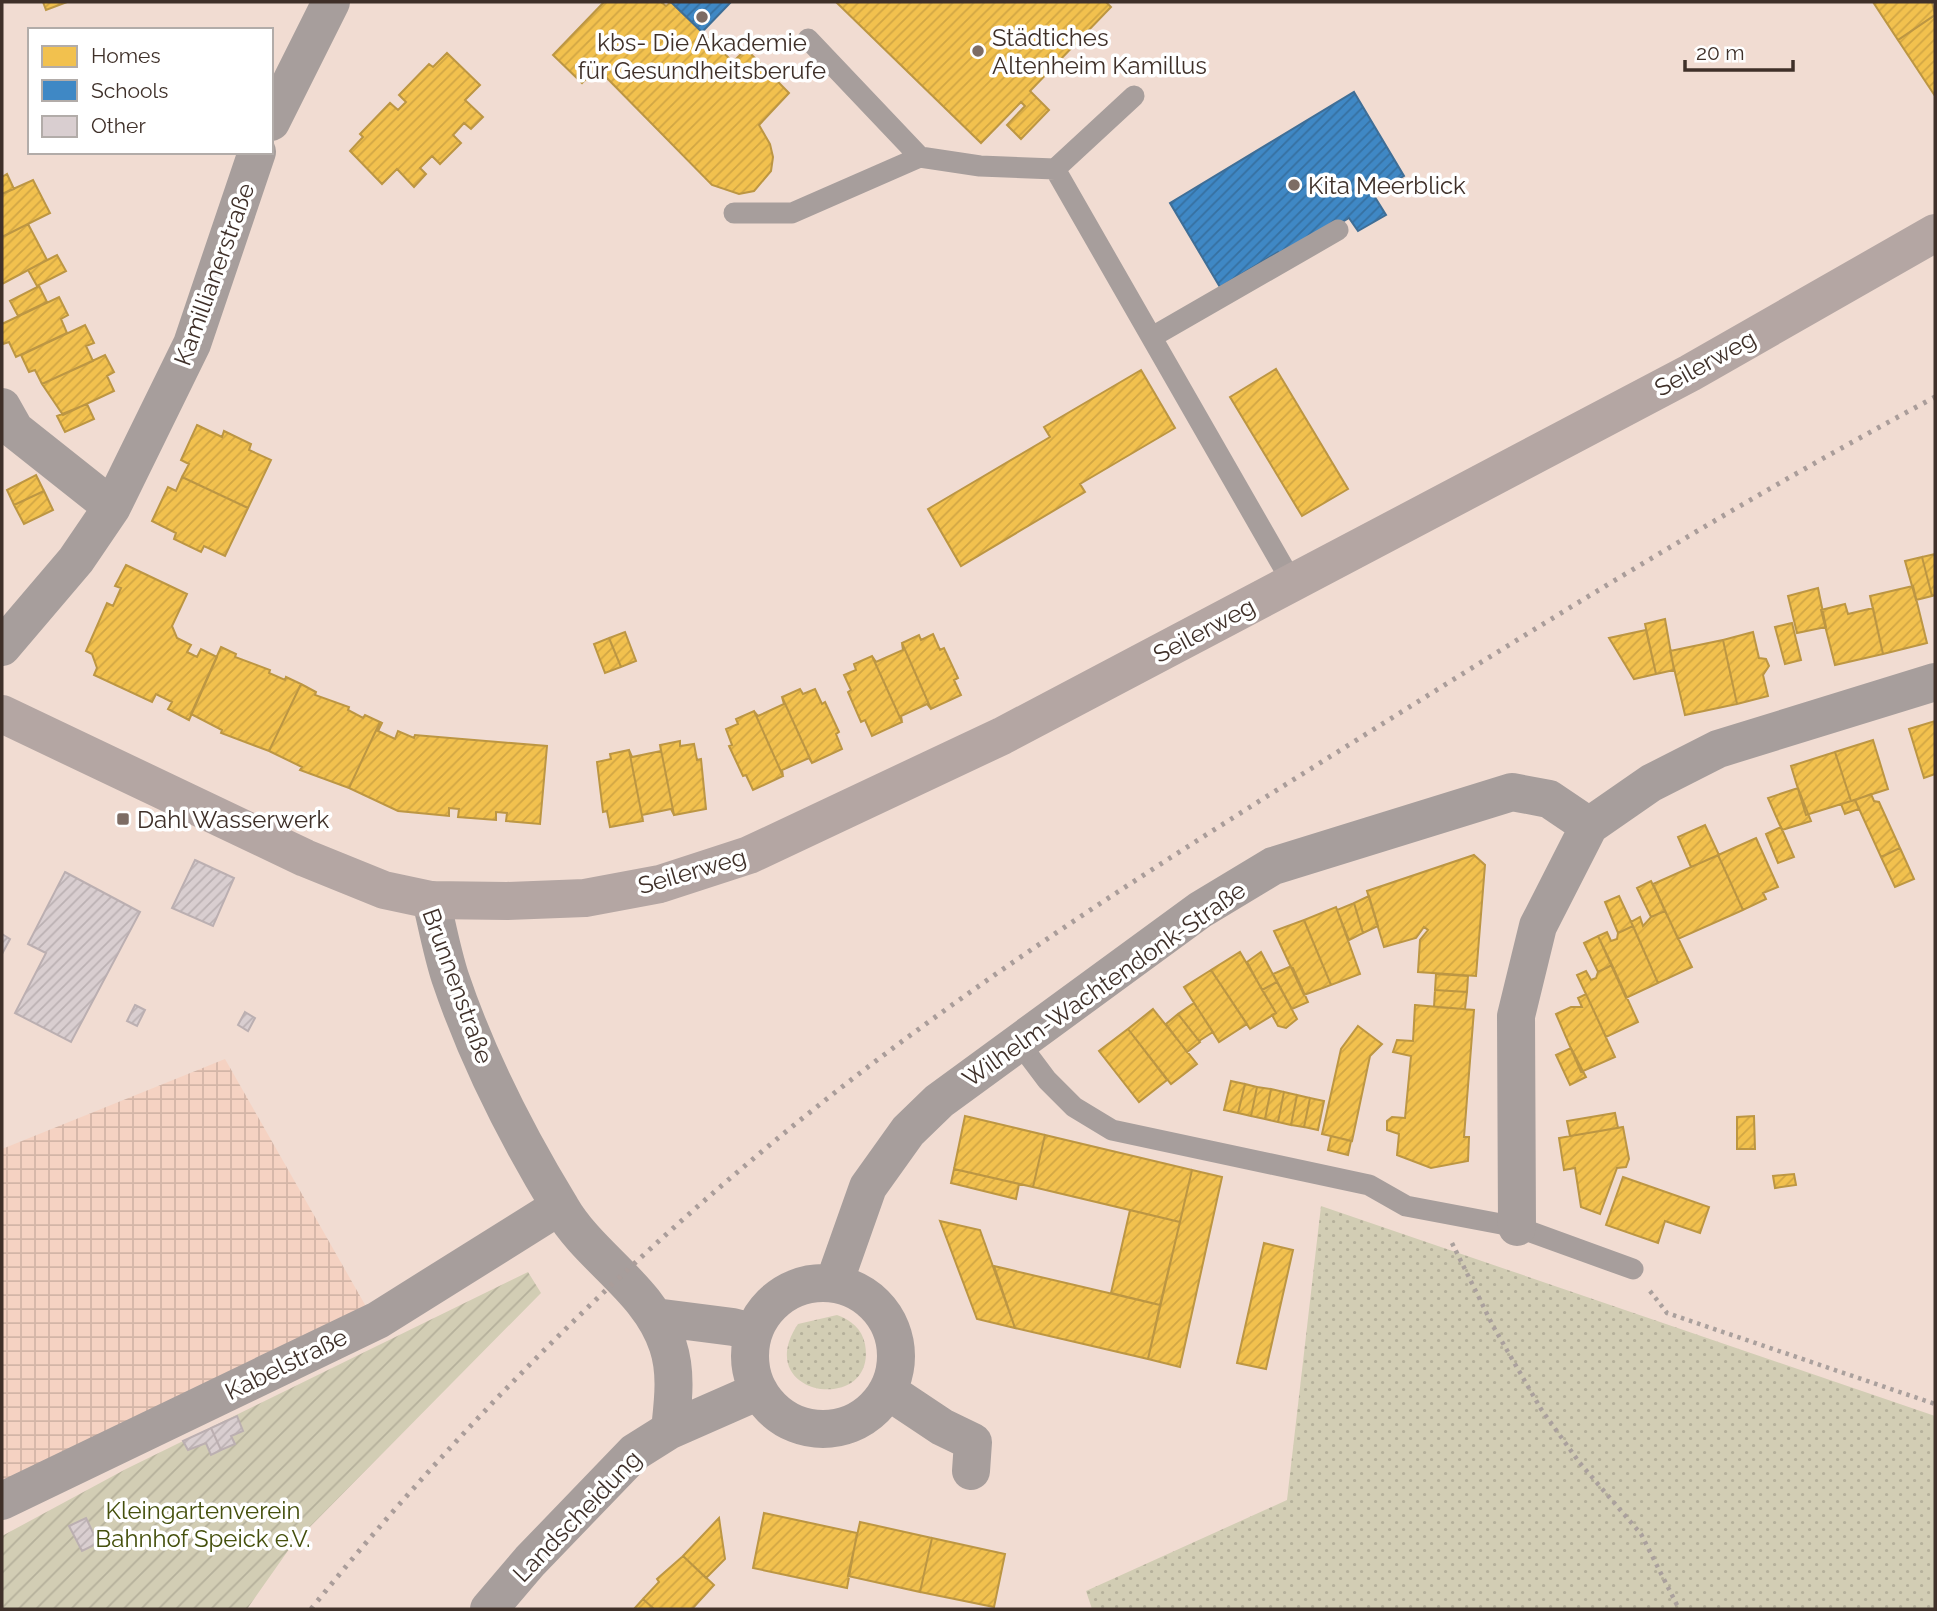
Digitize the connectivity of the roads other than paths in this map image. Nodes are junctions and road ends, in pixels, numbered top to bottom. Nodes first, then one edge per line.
1 (326, 3) edge
2 (808, 39) dead end
3 (1134, 96) dead end
4 (273, 118) edge
5 (256, 154) edge
6 (920, 157) junction
7 (1055, 169) junction
8 (734, 213) dead end
9 (1338, 230) dead end
10 (1935, 233) edge
11 (1152, 337) junction
12 (2, 407) edge
13 (112, 507) junction
14 (1293, 584) junction
15 (2, 647) edge
16 (1935, 682) edge
17 (2, 714) edge
18 (1589, 826) junction
19 (431, 900) junction
20 (1020, 1044) junction
21 (560, 1206) junction
22 (1517, 1227) junction
23 (1633, 1269) road end
24 (834, 1283) junction
25 (655, 1317) junction
26 (752, 1332) junction
27 (759, 1391) junction
28 (888, 1391) junction
29 (670, 1430) junction
30 (971, 1471) dead end
31 (2, 1501) edge
32 (489, 1609) edge

1 - 4 street
2 - 6 lane
3 - 7 lane
5 - 13 street, Kamillianerstraße
6 - 7 lane
6 - 8 lane
7 - 11 lane
9 - 11 lane
10 - 14 street, Seilerweg
11 - 14 lane
12 - 13 street
13 - 15 street, Kamillianerstraße
14 - 19 street, Seilerweg
16 - 18 street
17 - 19 street, Brunnenstraße
18 - 20 street, Wilhelm-Wachtendonk-Straße
18 - 22 street
19 - 21 street, Brunnenstraße
20 - 22 lane
20 - 24 street, Wilhelm-Wachtendonk-Straße
21 - 25 street, Brunnenstraße
21 - 31 street, Kabelstraße
22 - 23 lane
24 - 26 street
24 - 28 street
25 - 26 street
25 - 29 street, Brunnenstraße
26 - 27 street
27 - 28 street
27 - 29 street, Landscheidung
28 - 30 street
29 - 32 street, Landscheidung

